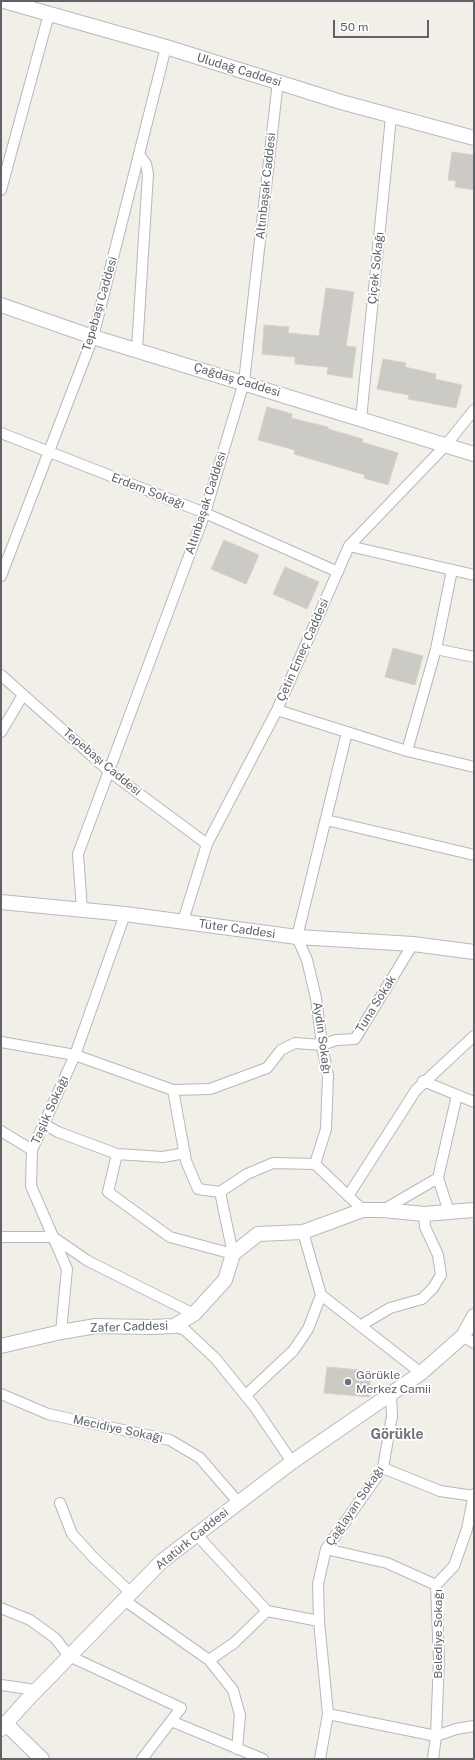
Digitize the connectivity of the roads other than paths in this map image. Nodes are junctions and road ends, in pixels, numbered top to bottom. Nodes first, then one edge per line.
1 (4, 1) edge
2 (49, 14) junction
3 (166, 47) junction
4 (278, 81) junction
5 (391, 117) junction
6 (474, 138) edge
7 (139, 154) junction
8 (1, 190) edge
9 (1, 306) edge
10 (93, 337) junction
11 (137, 349) junction
12 (244, 382) junction
13 (474, 410) edge
14 (361, 419) junction
15 (1, 433) edge
16 (445, 446) junction
17 (48, 453) junction
18 (474, 454) edge
19 (205, 513) junction
20 (349, 546) junction
21 (452, 570) junction
22 (338, 572) junction
23 (474, 575) edge
24 (1, 576) edge
25 (436, 649) junction
26 (474, 657) edge
27 (1, 675) edge
28 (23, 695) junction
29 (276, 710) junction
30 (1, 732) edge
31 (347, 732) junction
32 (407, 751) junction
33 (474, 768) edge
34 (110, 772) junction
35 (326, 820) junction
36 (207, 844) junction
37 (474, 855) edge
38 (1, 902) edge
39 (82, 910) junction
40 (125, 914) junction
41 (183, 921) junction
42 (297, 937) junction
43 (413, 944) junction
44 (474, 952) edge
45 (474, 1036) edge
46 (1, 1042) edge
47 (322, 1045) junction
48 (75, 1055) junction
49 (423, 1081) junction
50 (173, 1090) junction
51 (457, 1095) junction
52 (474, 1102) edge
53 (44, 1124) junction
54 (1, 1131) edge
55 (32, 1150) junction
56 (185, 1153) junction
57 (117, 1154) junction
58 (315, 1164) junction
59 (438, 1178) junction
60 (220, 1192) junction
61 (348, 1196) junction
62 (364, 1210) junction
63 (383, 1210) junction
64 (474, 1210) edge
65 (449, 1212) junction
66 (424, 1214) junction
67 (303, 1232) junction
68 (1, 1237) edge
69 (53, 1237) junction
70 (233, 1254) junction
71 (321, 1295) junction
72 (194, 1314) junction
73 (474, 1316) edge
74 (174, 1326) junction
75 (360, 1326) junction
76 (61, 1332) junction
77 (468, 1339) edge
78 (1, 1346) edge
79 (421, 1373) junction
80 (1, 1394) edge
81 (246, 1395) junction
82 (391, 1396) junction
83 (292, 1462) junction
84 (383, 1468) junction
85 (474, 1495) edge
86 (238, 1502) junction
87 (60, 1503) dead end
88 (196, 1534) junction
89 (326, 1549) junction
90 (436, 1585) junction
91 (127, 1597) junction
92 (1, 1608) edge
93 (268, 1611) junction
94 (319, 1621) junction
95 (69, 1656) junction
96 (209, 1660) junction
97 (1, 1685) edge
98 (36, 1690) junction
99 (328, 1714) junction
100 (171, 1721) junction
101 (3, 1725) edge
102 (474, 1726) edge
103 (436, 1736) junction
104 (237, 1748) junction
105 (42, 1759) edge
106 (142, 1759) edge
107 (263, 1759) edge
108 (320, 1759) edge
109 (433, 1759) edge

1 - 2 street, Uludağ Caddesi
2 - 3 street, Uludağ Caddesi
2 - 8 street
3 - 4 street, Uludağ Caddesi
3 - 7 street, Tepebaşı Caddesi
4 - 5 street, Uludağ Caddesi
4 - 12 street, Altınbaşak Caddesi
5 - 6 street, Uludağ Caddesi
5 - 14 street, Çiçek Sokağı
7 - 10 street, Tepebaşı Caddesi
7 - 11 street
9 - 10 street, Çağdaş Caddesi
10 - 11 street, Çağdaş Caddesi
10 - 17 street, Tepebaşı Caddesi
11 - 12 street, Çağdaş Caddesi
12 - 14 street, Çağdaş Caddesi
12 - 19 street, Altınbaşak Caddesi
13 - 16 street, Çetin Emeç Caddesi
14 - 16 street, Çağdaş Caddesi
15 - 17 street, Erdem Sokağı
16 - 18 street, Çağdaş Caddesi
16 - 20 street, Çetin Emeç Caddesi
17 - 19 street, Erdem Sokağı
17 - 24 street, Tepebaşı Caddesi
19 - 22 street, Erdem Sokağı
19 - 34 street, Altınbaşak Caddesi
20 - 21 street
20 - 22 street, Çetin Emeç Caddesi
21 - 23 street
21 - 25 street
22 - 29 street, Çetin Emeç Caddesi
25 - 26 street
25 - 32 street
27 - 28 street, Tepebaşı Caddesi
28 - 30 street
28 - 34 street, Tepebaşı Caddesi
29 - 31 street
29 - 36 street, Çetin Emeç Caddesi
31 - 32 street
31 - 35 street
32 - 33 street
34 - 36 street, Tepebaşı Caddesi
34 - 39 street, Altınbaşak Caddesi
35 - 37 street
35 - 42 street
36 - 41 street, Çetin Emeç Caddesi
38 - 39 street, Tüter Caddesi
39 - 40 street, Tüter Caddesi
40 - 41 street, Tüter Caddesi
40 - 48 street, Taşlık Sokağı
41 - 42 street, Tüter Caddesi
42 - 43 street, Tüter Caddesi
42 - 47 street, Aydın Sokağı
43 - 44 street, Tüter Caddesi
43 - 47 street, Tuna Sokak
45 - 49 street
46 - 48 street
47 - 50 street, Tuna Sokak
47 - 58 street, Aydın Sokağı
48 - 50 street
48 - 53 street, Taşlık Sokağı
49 - 51 street
49 - 61 street
50 - 56 street
51 - 52 street
51 - 59 street
53 - 55 street, Taşlık Sokağı
53 - 57 street
54 - 55 street
55 - 69 street, Taşlık Sokağı
56 - 57 street
56 - 60 street
57 - 70 street
58 - 60 street
58 - 61 street
59 - 63 street
59 - 65 street
60 - 70 street
61 - 62 street
62 - 63 street
62 - 67 street
63 - 66 street
64 - 65 street
65 - 66 street
66 - 75 street
67 - 70 street
67 - 71 street
68 - 69 street
69 - 72 street
69 - 76 street, Taşlık Sokağı
70 - 72 street, Zafer Caddesi
71 - 75 street
71 - 81 street
72 - 74 street, Zafer Caddesi
73 - 77 street, Atatürk Caddesi
74 - 76 street, Zafer Caddesi
74 - 81 street
75 - 79 street
76 - 78 street, Zafer Caddesi
77 - 79 street, Atatürk Caddesi
79 - 82 street, Atatürk Caddesi
80 - 86 street, Mecidiye Sokağı
81 - 83 street
82 - 83 street, Atatürk Caddesi
82 - 84 street, Çağlayan Sokağı
83 - 86 street, Atatürk Caddesi
84 - 85 street
84 - 89 street, Çağlayan Sokağı
85 - 90 street, Belediye Sokağı
86 - 88 street, Atatürk Caddesi
87 - 91 street
88 - 91 street, Atatürk Caddesi
88 - 93 street
89 - 90 street
89 - 94 street, Çağlayan Sokağı
90 - 103 street, Belediye Sokağı
91 - 95 street, Atatürk Caddesi
91 - 96 street
92 - 95 street
93 - 94 street
93 - 96 street
94 - 99 street, Çağlayan Sokağı
95 - 98 street, Atatürk Caddesi
95 - 100 street
96 - 104 street
97 - 98 street
98 - 101 street, Atatürk Caddesi
99 - 103 street
99 - 108 street, Çağlayan Sokağı
100 - 104 street
100 - 106 street
101 - 105 street
102 - 103 street
103 - 109 street, Belediye Sokağı
104 - 107 street

